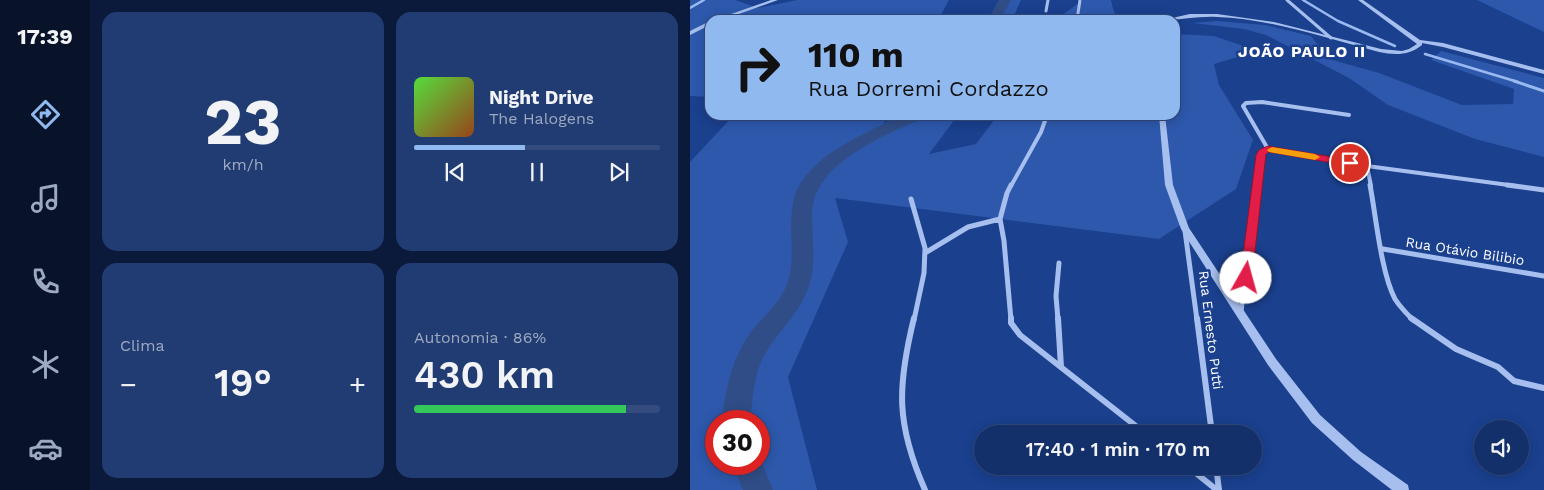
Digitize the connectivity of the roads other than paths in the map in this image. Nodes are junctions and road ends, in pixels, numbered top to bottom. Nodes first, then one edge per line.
1 (776, 0) edge
2 (1048, 0) edge
3 (1080, 0) edge
4 (1287, 0) edge
5 (1360, 0) edge
6 (1046, 11) dead end
7 (732, 15) edge
8 (1078, 15) edge
9 (1180, 18) edge
10 (705, 26) edge
11 (690, 33) edge
12 (1331, 38) junction
13 (1418, 41) junction
14 (1544, 72) edge
15 (1349, 115) dead end
16 (1045, 120) edge
17 (1162, 120) edge
18 (1268, 149) junction
19 (1367, 166) junction
20 (1544, 190) edge
21 (911, 199) dead end
22 (1000, 219) junction
23 (1185, 229) junction
24 (1383, 249) junction
25 (925, 253) junction
26 (1059, 263) dead end
27 (1544, 276) edge
28 (1241, 312) junction
29 (1061, 367) junction
30 (1544, 388) edge
31 (1135, 425) edge
32 (1211, 425) edge
33 (1199, 475) edge
34 (1217, 475) edge
35 (925, 490) edge
36 (1218, 490) edge
37 (1403, 490) edge

1 - 7 street
2 - 6 street
3 - 8 street
4 - 12 street
5 - 13 street
9 - 12 street
10 - 11 street
12 - 13 street
13 - 14 street
15 - 18 street
16 - 22 street
17 - 23 street
18 - 19 street
18 - 28 street
19 - 20 street
19 - 24 street
21 - 25 street
22 - 25 street
22 - 29 street
23 - 28 street
23 - 32 street, Rua Ernesto Putti
24 - 27 street, Rua Otávio Bilibio
24 - 30 street
25 - 35 street
26 - 29 street
28 - 37 street
29 - 31 street
33 - 36 street
34 - 36 street

